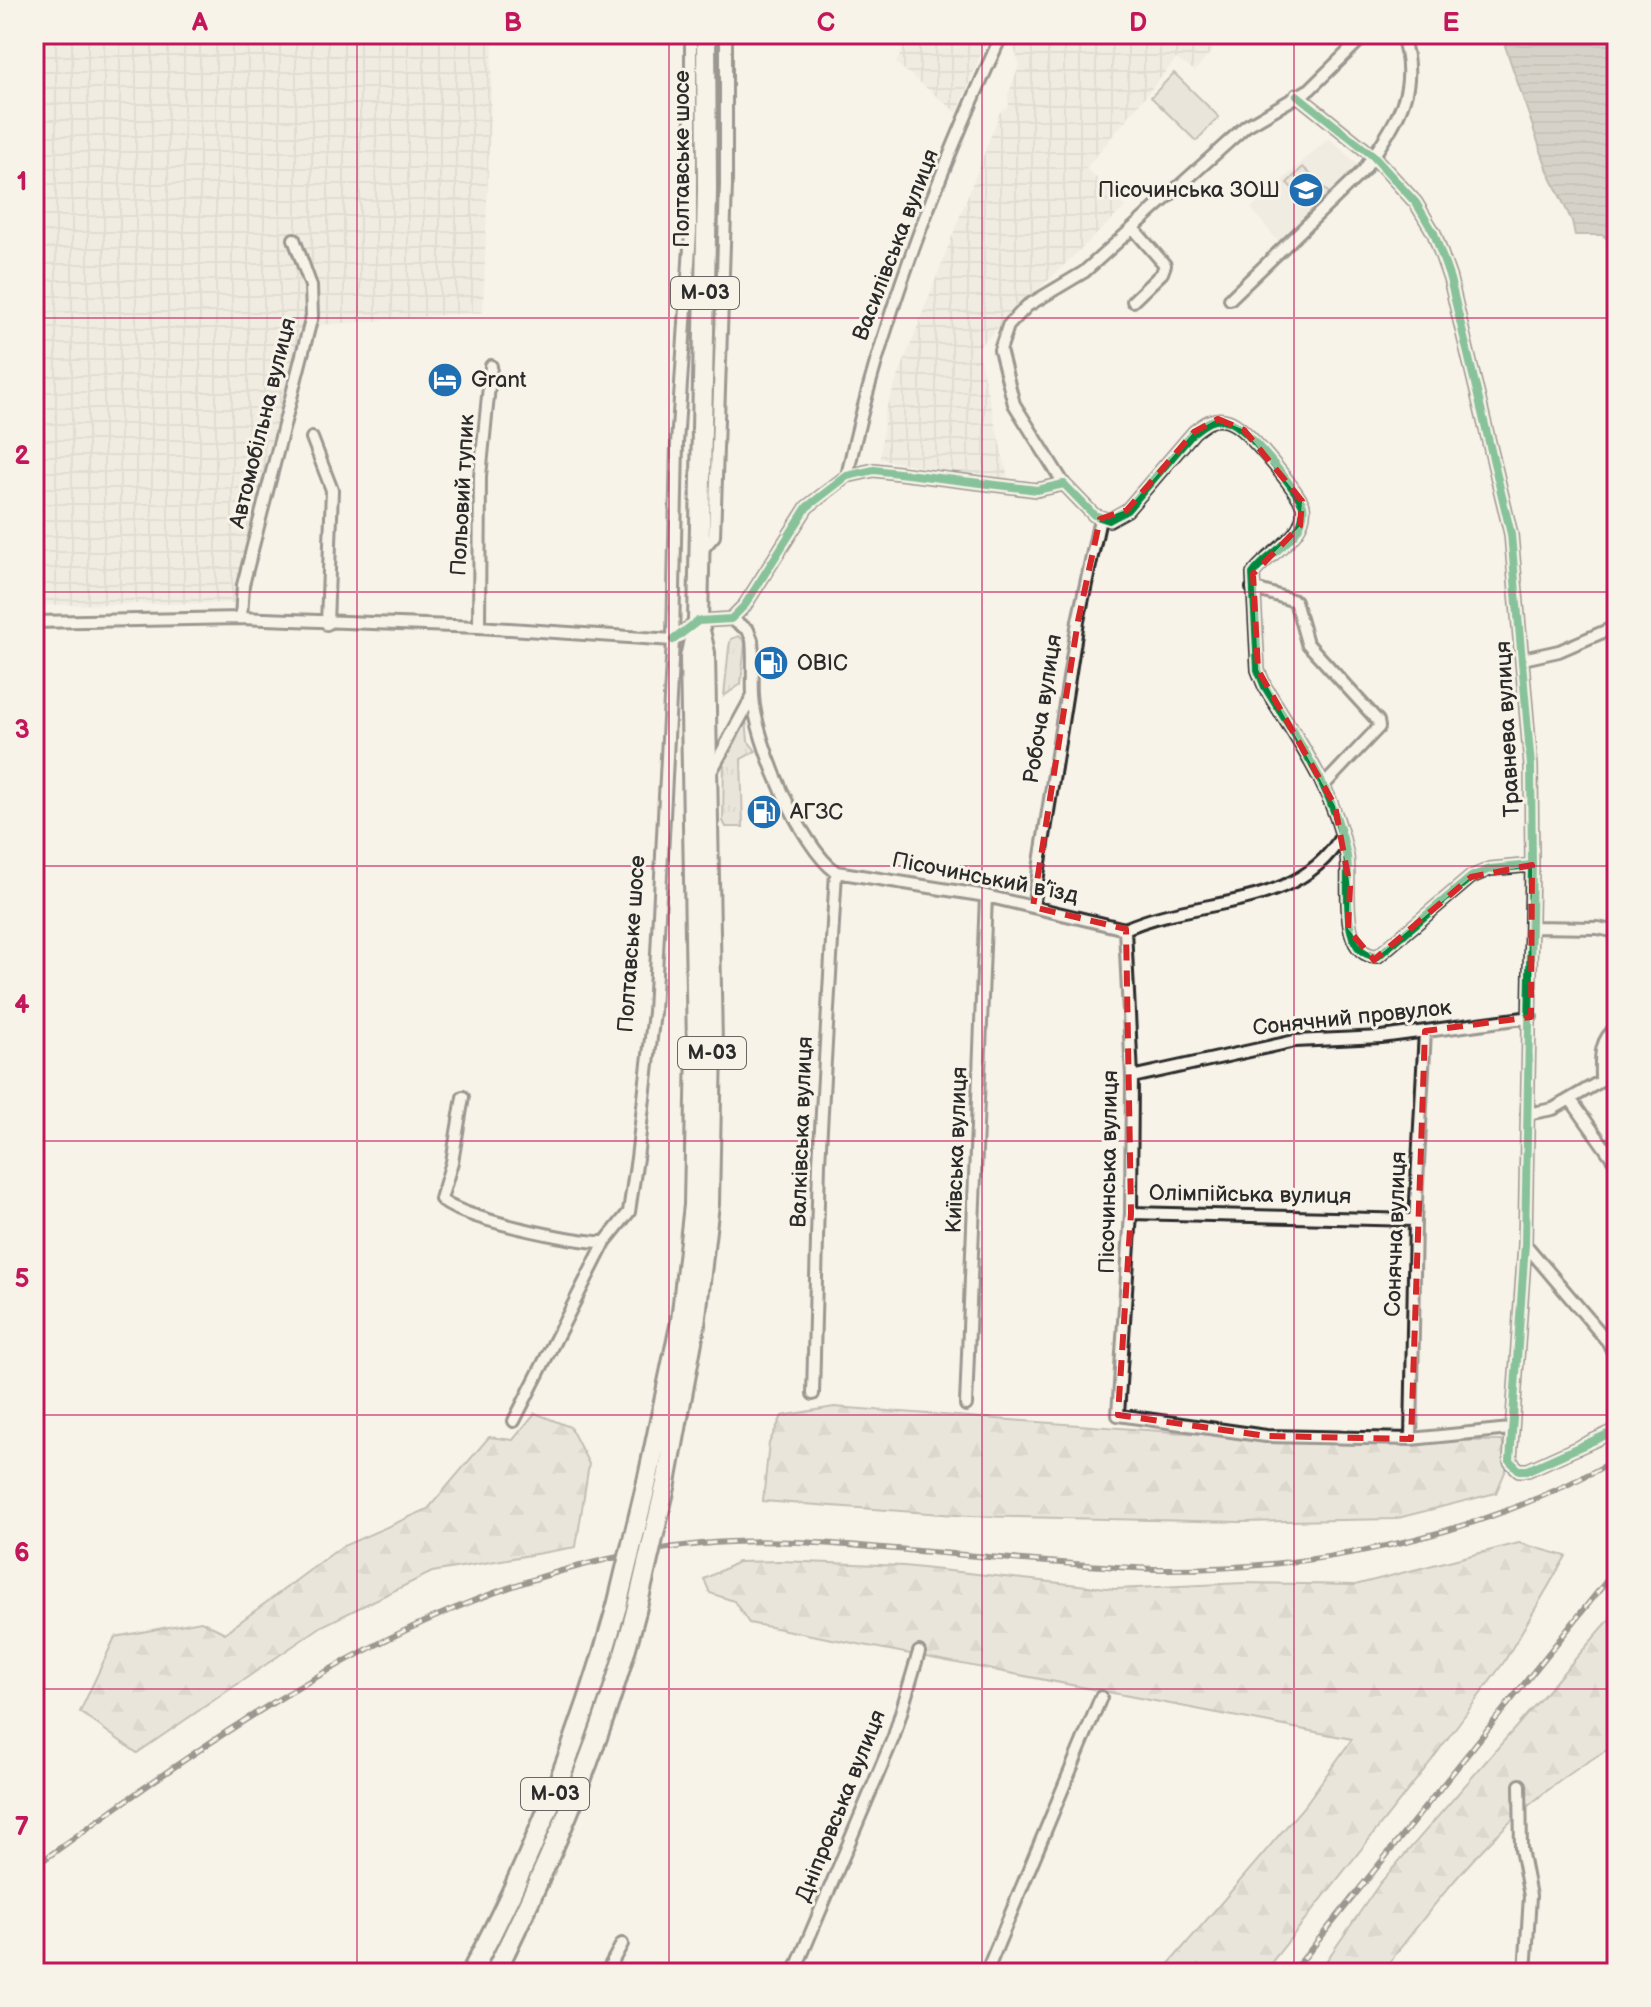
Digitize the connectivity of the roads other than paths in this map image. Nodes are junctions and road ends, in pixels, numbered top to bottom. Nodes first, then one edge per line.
1 (691, 34) edge
2 (706, 34) edge
3 (726, 34) edge
4 (1002, 34) edge
5 (1366, 34) edge
6 (1401, 34) edge
7 (1297, 95) junction
8 (1373, 156) junction
9 (1133, 228) junction
10 (294, 239) dead end
11 (1230, 299) dead end
12 (1133, 301) dead end
13 (491, 366) dead end
14 (312, 438) dead end
15 (847, 476) junction
16 (1064, 484) junction
17 (1100, 519) junction
18 (699, 553) junction
19 (1252, 588) junction
20 (241, 618) junction
21 (731, 619) junction
22 (698, 621) junction
23 (34, 622) edge
24 (327, 624) junction
25 (1617, 626) edge
26 (479, 627) junction
27 (673, 640) junction
28 (1523, 659) junction
29 (753, 695) junction
30 (708, 780) junction
31 (1325, 784) junction
32 (1342, 835) junction
33 (1532, 865) junction
34 (836, 872) junction
35 (986, 896) junction
36 (1033, 907) junction
37 (1532, 927) junction
38 (1125, 929) junction
39 (1617, 932) edge
40 (1531, 1017) junction
41 (1617, 1027) edge
42 (1425, 1031) junction
43 (1132, 1077) junction
44 (463, 1097) dead end
45 (1571, 1100) junction
46 (1527, 1114) junction
47 (1617, 1165) edge
48 (1131, 1213) junction
49 (1415, 1220) junction
50 (605, 1242) junction
51 (1525, 1244) junction
52 (1617, 1360) edge
53 (813, 1394) dead end
54 (966, 1405) dead end
55 (514, 1421) dead end
56 (1510, 1429) junction
57 (1617, 1430) edge
58 (1411, 1439) junction
59 (657, 1483) junction
60 (627, 1609) junction
61 (919, 1652) dead end
62 (1101, 1697) dead end
63 (1520, 1785) dead end
64 (622, 1944) dead end
65 (471, 1973) edge
66 (495, 1973) edge
67 (606, 1973) edge
68 (794, 1973) edge
69 (986, 1973) edge
70 (1525, 1973) edge

1 - 27 street, Полтавське шосе
2 - 18 highway, Полтавське шосе / М-03
3 - 18 street
4 - 15 street, Василівська вулиця
5 - 7 street
6 - 8 street
7 - 8 street, Травнева вулиця
7 - 9 street
8 - 11 street
8 - 28 street, Травнева вулиця
9 - 12 street
9 - 16 street
10 - 20 street, Автомобільна вулиця
13 - 26 street, Польовий тупик
14 - 24 street
15 - 16 street
15 - 21 street
16 - 17 street
17 - 19 street
17 - 36 street, Робоча вулиця
18 - 22 highway, Полтавське шосе / М-03
19 - 31 street
19 - 31 street
20 - 23 street
20 - 24 street
21 - 22 street
21 - 29 street
22 - 27 street
22 - 30 highway, М-03
22 - 59 highway, М-03
24 - 26 street
25 - 28 street
26 - 27 street
27 - 50 street, Полтавське шосе
28 - 33 street, Травнева вулиця
29 - 30 street
29 - 34 street
30 - 59 highway, М-03
31 - 32 street
32 - 33 street
32 - 38 street
33 - 37 street, Травнева вулиця
34 - 35 street, Пісочинський в’їзд
34 - 53 street, Валківська вулиця
35 - 36 street, Пісочинський в’їзд
35 - 54 street, Київська вулиця
36 - 38 street, Пісочинський в’їзд
37 - 39 street
37 - 40 street, Травнева вулиця
38 - 43 street, Пісочинська вулиця
40 - 42 street, Сонячний провулок
40 - 46 street, Травнева вулиця
41 - 45 street
42 - 43 street, Сонячний провулок
42 - 49 street, Сонячна вулиця
43 - 48 street, Пісочинська вулиця
44 - 50 street
45 - 46 street
45 - 47 street
46 - 51 street, Травнева вулиця
48 - 49 street, Олімпійська вулиця
48 - 58 street, Пісочинська вулиця
49 - 58 street, Сонячна вулиця
50 - 55 street, Полтавське шосе
51 - 52 street
51 - 56 street, Травнева вулиця
56 - 57 street, Травнева вулиця
56 - 58 street
59 - 60 highway, М-03, bridge
60 - 65 highway, М-03
60 - 66 highway, М-03
61 - 68 street, Дніпровська вулиця
62 - 69 street
63 - 70 street
64 - 67 street

